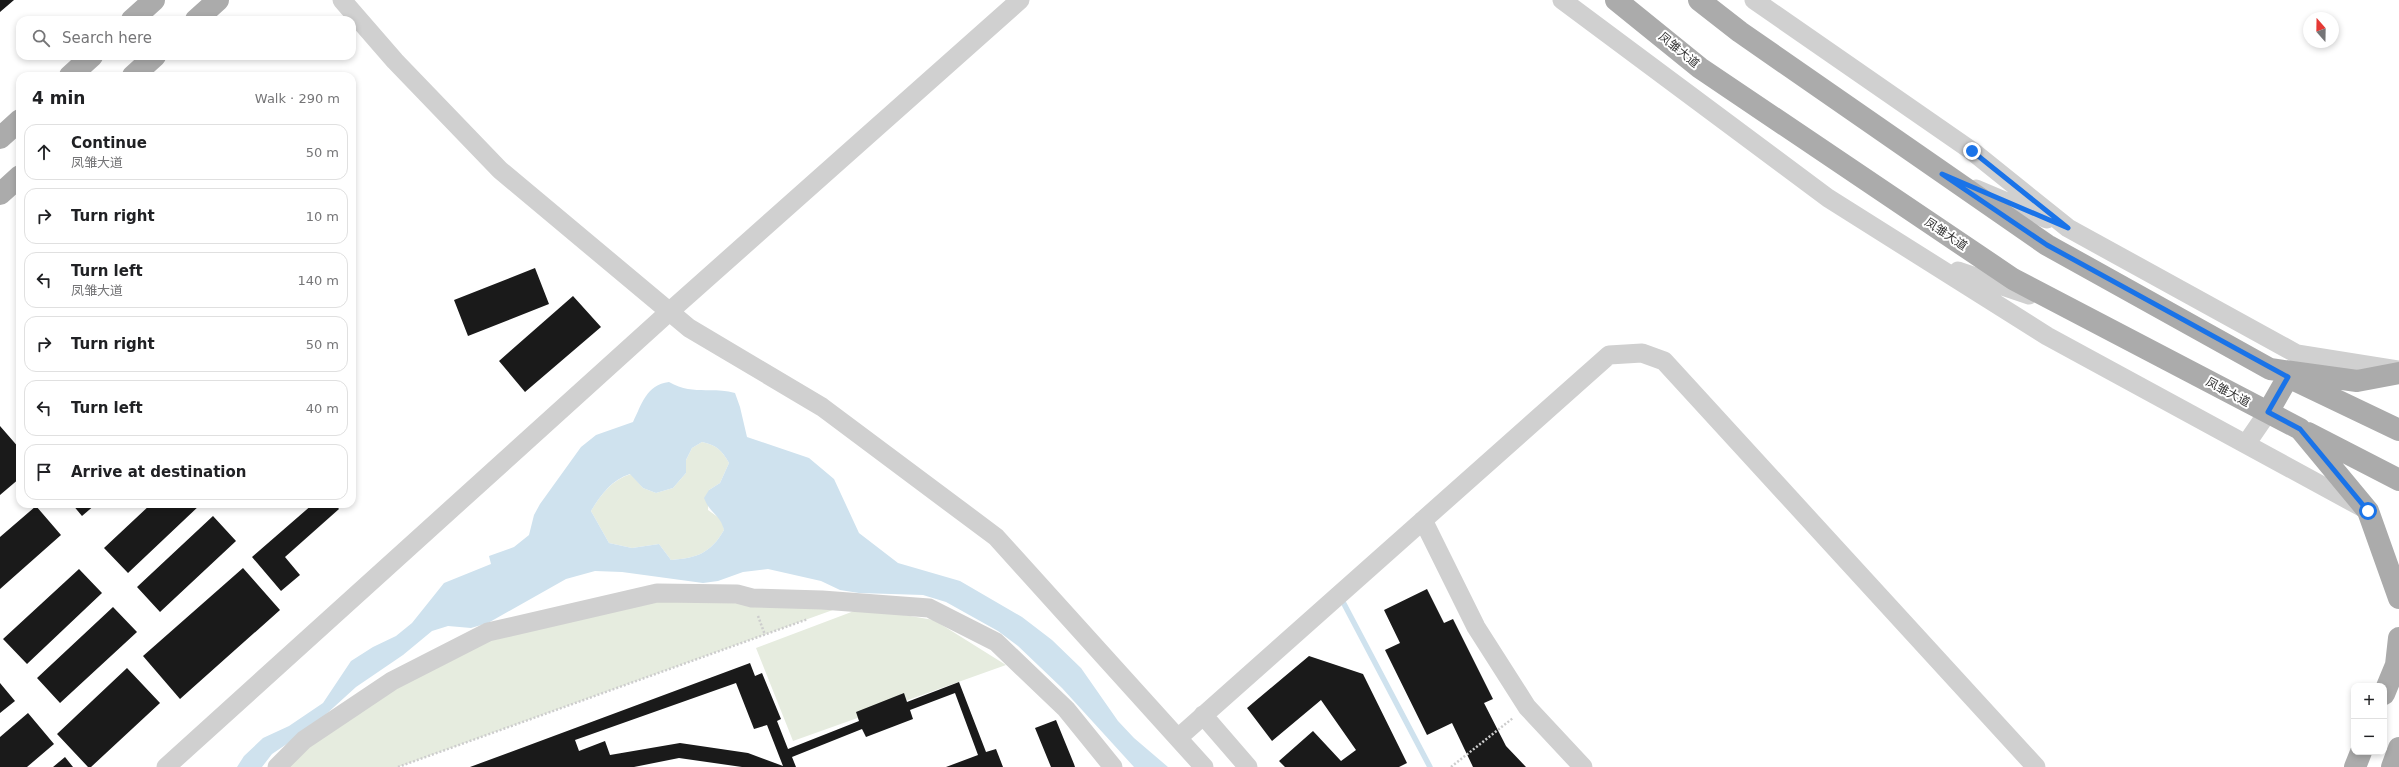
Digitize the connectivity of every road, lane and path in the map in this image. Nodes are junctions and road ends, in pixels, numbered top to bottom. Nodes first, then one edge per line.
1 (154, 0) edge
2 (218, 0) edge
3 (342, 0) edge
4 (1020, 0) edge
5 (1562, 0) edge
6 (1616, 0) edge
7 (1699, 0) edge
8 (1754, 0) edge
9 (136, 16) edge
10 (200, 16) edge
11 (356, 16) edge
12 (356, 16) edge
13 (88, 60) edge
14 (151, 60) edge
15 (74, 72) edge
16 (137, 72) edge
17 (16, 123) edge
18 (1, 135) edge
19 (1942, 174) junction
20 (16, 180) edge
21 (0, 194) edge
22 (2068, 228) junction
23 (1928, 261) junction
24 (2068, 308) junction
25 (669, 312) junction
26 (2399, 370) edge
27 (2279, 373) junction
28 (2399, 373) edge
29 (2268, 412) junction
30 (2300, 429) junction
31 (2399, 430) edge
32 (2246, 444) junction
33 (2399, 480) edge
34 (2368, 511) junction
35 (1423, 520) junction
36 (2399, 598) edge
37 (810, 618) dead end
38 (2399, 638) edge
39 (2387, 687) edge
40 (1527, 707) junction
41 (1203, 716) junction
42 (1178, 738) junction
43 (2399, 748) edge
44 (2360, 755) edge
45 (166, 767) edge
46 (277, 767) edge
47 (398, 767) edge
48 (1113, 767) edge
49 (1204, 767) edge
50 (1248, 767) edge
51 (1451, 767) edge
52 (1583, 767) edge
53 (2036, 767) edge
54 (2355, 767) edge
55 (2392, 767) edge

1 - 9 main road
2 - 10 main road
3 - 12 street
4 - 25 street
5 - 23 street
6 - 24 main road, 凤雏大道
7 - 19 main road
8 - 22 street
11 - 25 street
13 - 15 main road
14 - 16 main road
17 - 18 main road
19 - 22 street
19 - 27 main road
20 - 21 main road
22 - 26 street
23 - 24 street
23 - 32 street
24 - 29 main road, 凤雏大道
25 - 42 street
25 - 45 street
27 - 28 main road
27 - 29 main road
27 - 31 main road
29 - 30 main road, 凤雏大道
29 - 32 street
30 - 33 main road, 凤雏大道
30 - 34 main road, 凤雏大道
32 - 34 street
34 - 36 main road, 凤雏大道
35 - 40 street
35 - 41 street
35 - 53 street
37 - 47 path
38 - 39 main road
40 - 51 path
40 - 52 street
41 - 42 street
41 - 50 street
42 - 49 street
43 - 55 main road
44 - 54 main road
46 - 48 street

